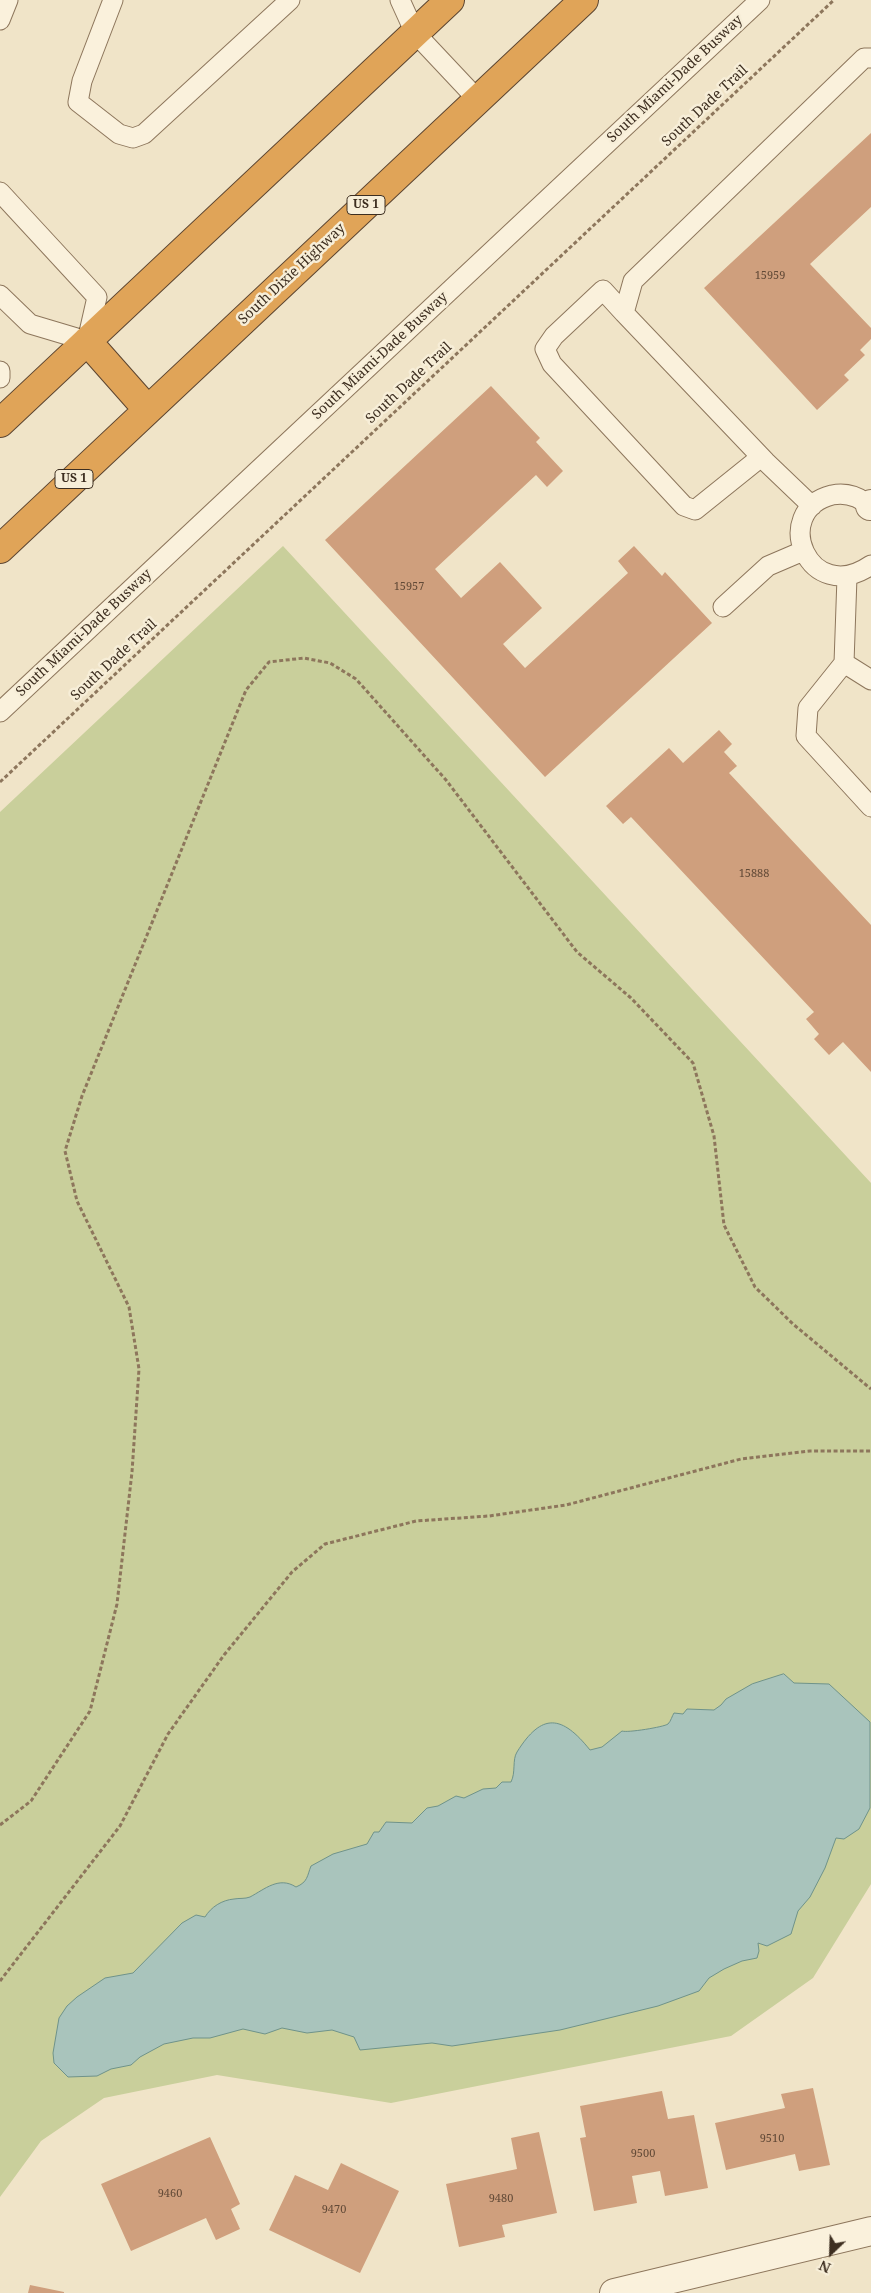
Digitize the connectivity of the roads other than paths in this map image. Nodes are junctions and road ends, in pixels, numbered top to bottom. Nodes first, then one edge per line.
1 (8, 0) edge
2 (113, 0) edge
3 (290, 0) edge
4 (400, 0) edge
5 (450, 0) edge
6 (584, 0) edge
7 (760, 0) edge
8 (0, 20) edge
9 (415, 33) junction
10 (871, 58) edge
11 (478, 100) junction
12 (0, 192) edge
13 (0, 295) edge
14 (624, 313) junction
15 (87, 341) junction
16 (0, 371) edge
17 (0, 378) edge
18 (148, 410) junction
19 (0, 423) edge
20 (761, 457) junction
21 (871, 505) edge
22 (812, 506) junction
23 (0, 548) edge
24 (803, 551) junction
25 (871, 565) edge
26 (847, 577) junction
27 (723, 607) dead end
28 (844, 663) junction
29 (871, 680) edge
30 (0, 712) edge
31 (871, 807) edge
32 (871, 2231) edge
33 (614, 2293) edge

1 - 8 lane
2 - 3 lane
4 - 9 lane
5 - 9 highway
6 - 11 highway, South Dixie Highway / US 1
7 - 30 lane, South Miami-Dade Busway
9 - 11 lane
9 - 15 highway
10 - 14 lane
11 - 18 highway, South Dixie Highway / US 1
12 - 15 lane
13 - 15 lane
14 - 20 lane
14 - 20 lane
15 - 18 highway
15 - 19 highway
16 - 17 lane
18 - 23 highway, South Dixie Highway / US 1
20 - 22 lane
21 - 22 lane
22 - 24 lane
24 - 26 lane
24 - 27 lane
25 - 26 lane
26 - 28 lane
28 - 29 lane
28 - 31 lane
32 - 33 street

